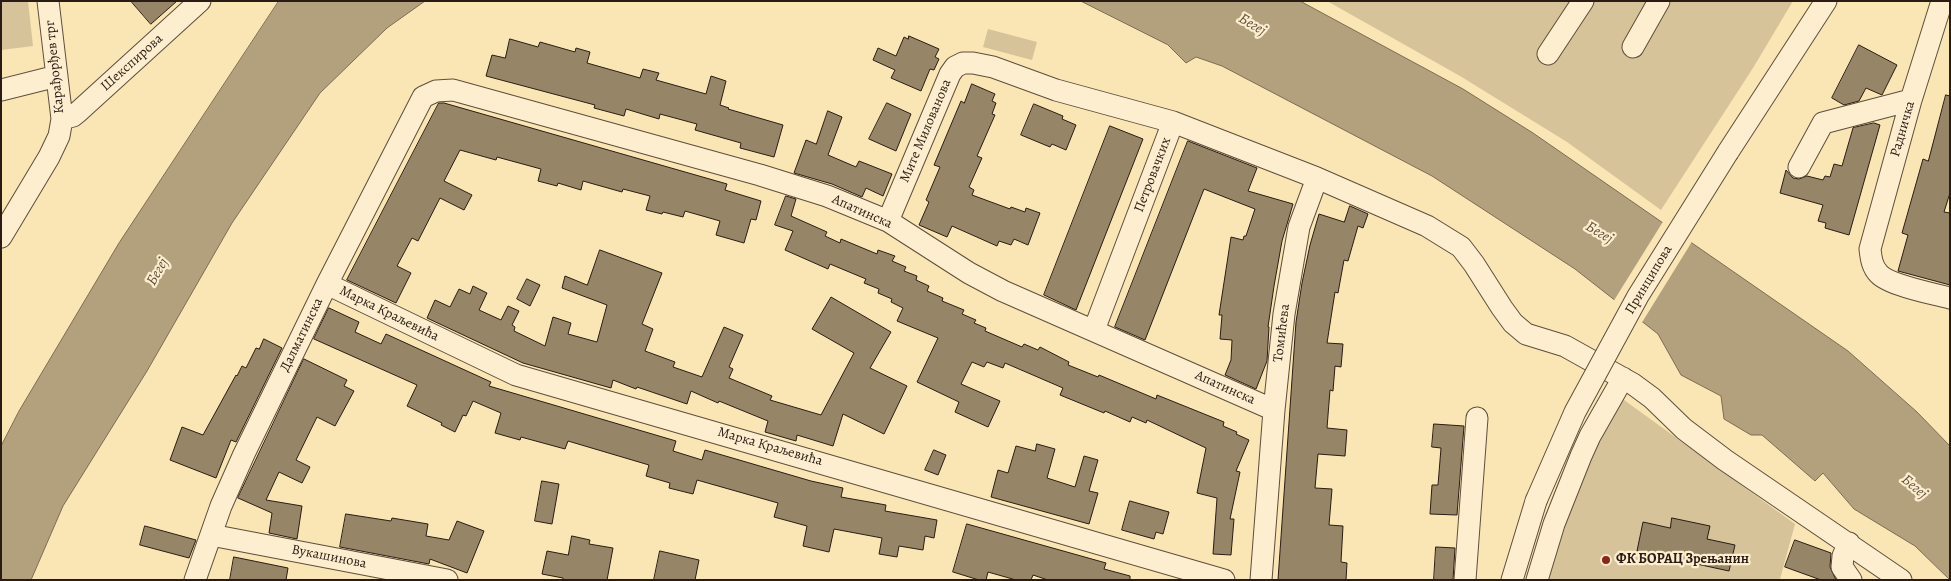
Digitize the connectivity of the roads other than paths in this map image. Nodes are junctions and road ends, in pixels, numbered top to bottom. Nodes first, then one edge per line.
1 (48, 1) edge
2 (200, 1) edge
3 (1583, 1) edge
4 (1659, 1) edge
5 (1826, 1) edge
6 (1942, 1) edge
7 (1633, 47) dead end
8 (1548, 54) dead end
9 (982, 64) joint
10 (57, 76) junction
11 (1, 90) edge
12 (424, 97) joint
13 (1903, 102) junction
14 (62, 119) junction
15 (1173, 122) junction
16 (1799, 167) dead end
17 (1317, 178) junction
18 (888, 221) junction
19 (1858, 234) dead end
20 (1, 237) edge
21 (327, 284) junction
22 (1950, 298) edge
23 (1094, 330) junction
24 (1623, 378) junction
25 (1274, 410) junction
26 (1477, 418) dead end
27 (211, 534) junction
28 (1848, 543) junction
29 (195, 580) edge
30 (447, 580) edge
31 (1224, 580) edge
32 (1260, 580) edge
33 (1465, 580) edge
34 (1512, 580) edge
35 (1537, 580) edge
36 (1851, 580) edge
37 (1901, 580) edge

1 - 10 street, Карађорђев трг
2 - 14 street, Шекспирова
3 - 8 street
4 - 7 street
5 - 34 street, Принципова, bridge
6 - 13 street, Радничка
9 - 15 street, Петровачких
9 - 18 street, Мите Милованова
10 - 11 street
10 - 14 street, Карађорђев трг
12 - 18 street, Апатинска
12 - 21 street, Далматинска
13 - 16 street
13 - 19 street
13 - 22 street, Радничка
14 - 20 street, Карађорђев трг
15 - 17 street
15 - 23 street, Петровачких
17 - 24 street
17 - 25 street, Томићева
18 - 23 street, Апатинска
21 - 27 street, Далматинска
21 - 31 street, Марка Краљевића
23 - 25 street, Апатинска
24 - 28 street
24 - 35 street
25 - 32 street, Томићева
26 - 33 street
27 - 29 street, Далматинска
27 - 30 street, Вукашинова
28 - 36 street
28 - 37 street

